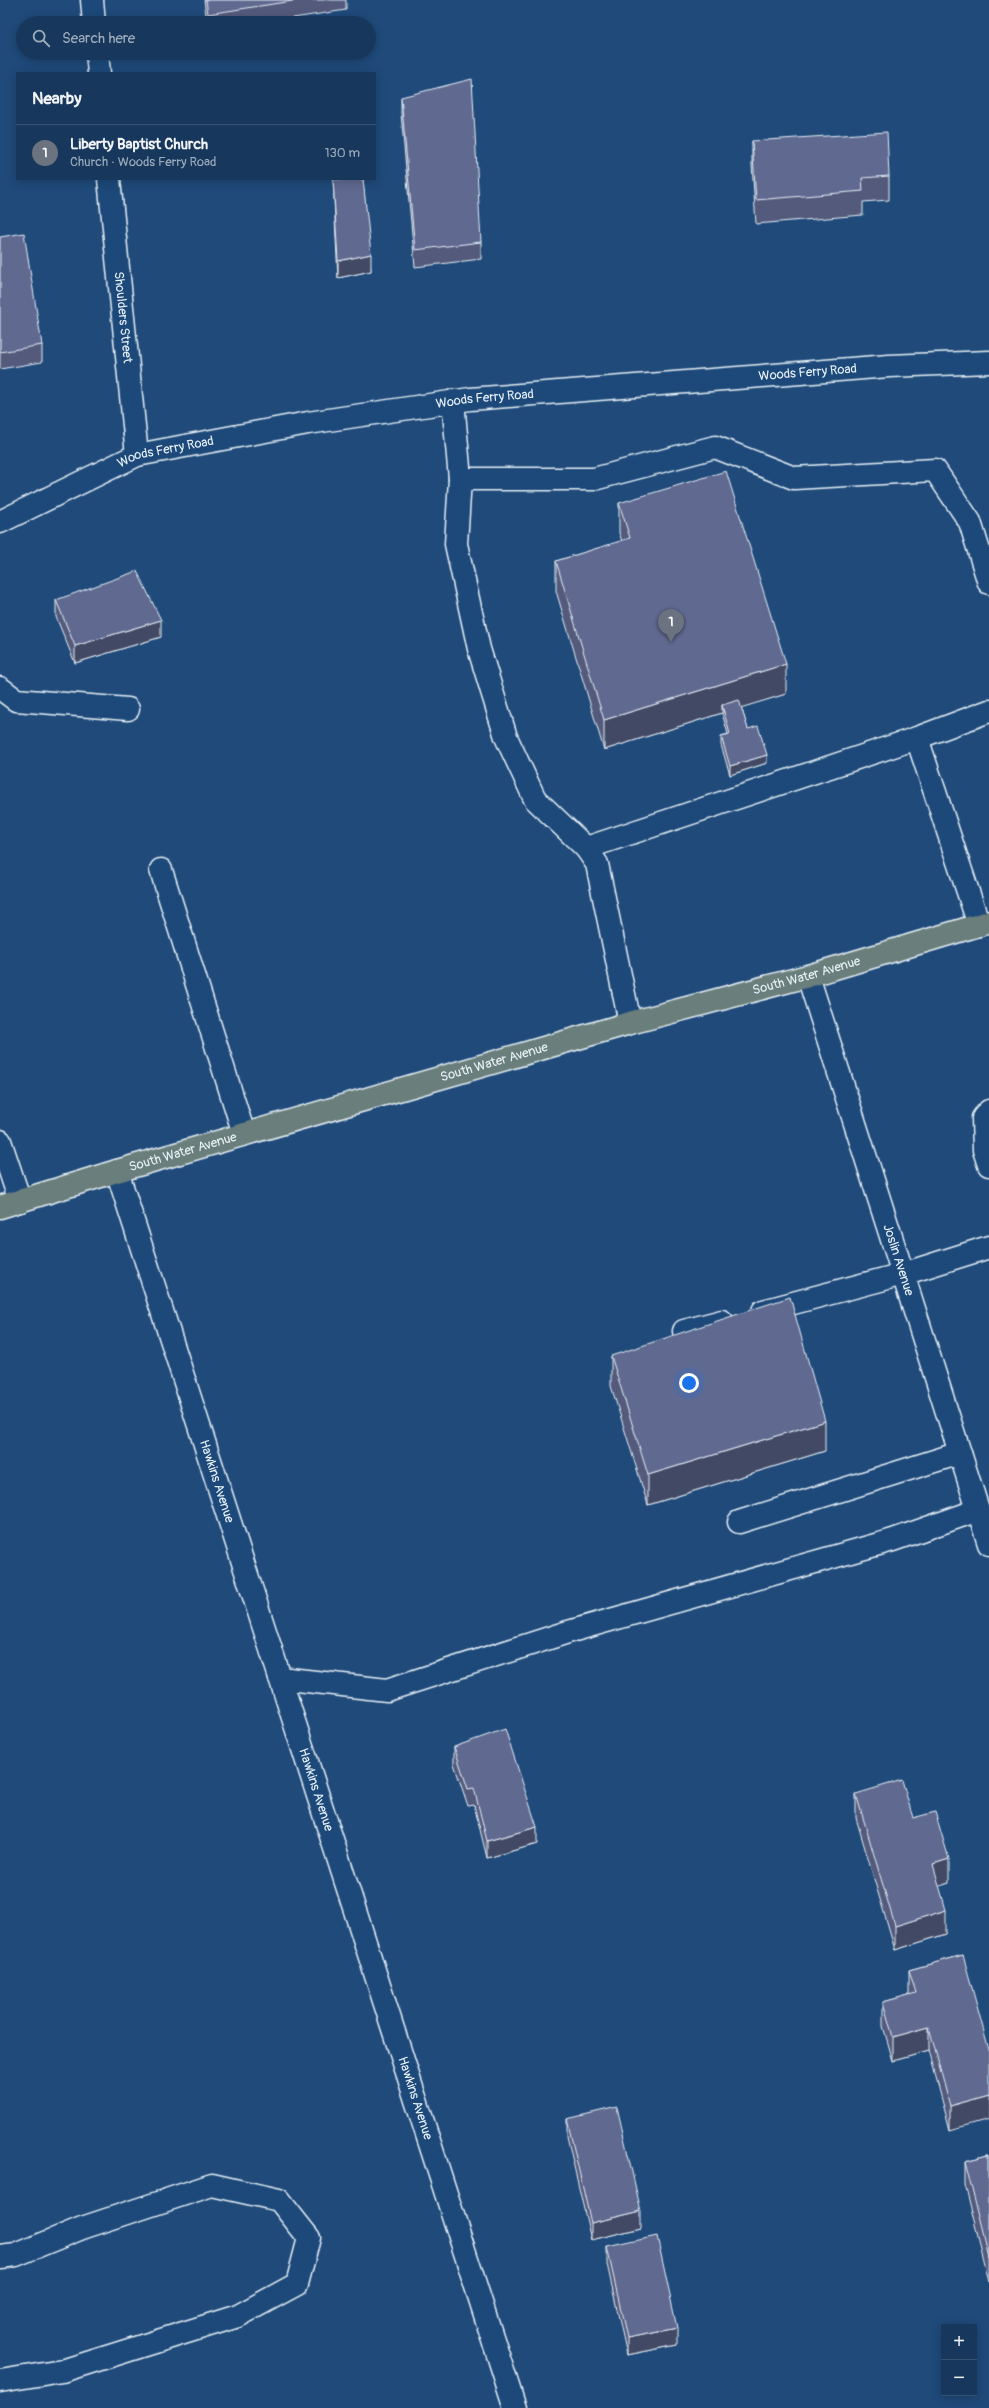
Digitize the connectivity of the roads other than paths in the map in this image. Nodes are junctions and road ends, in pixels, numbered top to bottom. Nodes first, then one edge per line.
1 (92, 0) edge
2 (93, 16) edge
3 (98, 60) edge
4 (99, 72) edge
5 (110, 180) edge
6 (989, 362) edge
7 (453, 401) junction
8 (136, 455) junction
9 (460, 480) junction
10 (0, 522) edge
11 (989, 583) edge
12 (0, 688) edge
13 (128, 709) dead end
14 (989, 711) edge
15 (917, 738) junction
16 (586, 848) junction
17 (161, 870) dead end
18 (984, 923) edge
19 (808, 976) junction
20 (630, 1023) junction
21 (989, 1111) edge
22 (244, 1134) junction
23 (0, 1141) edge
24 (989, 1165) edge
25 (117, 1171) junction
26 (10, 1204) edge
27 (989, 1247) edge
28 (903, 1274) junction
29 (684, 1331) edge
30 (960, 1453) junction
31 (978, 1510) junction
32 (739, 1522) dead end
33 (989, 1544) edge
34 (280, 1678) junction
35 (0, 2257) edge
36 (0, 2381) edge
37 (515, 2408) edge

1 - 2 street
3 - 4 street
5 - 8 street, Shoulders Street
6 - 7 street, Woods Ferry Road
7 - 8 street, Woods Ferry Road
7 - 9 street
8 - 10 street, Woods Ferry Road
9 - 11 street
9 - 16 street
12 - 13 street
14 - 15 street
15 - 16 street
15 - 18 street
16 - 20 street
17 - 22 street
18 - 19 main road, South Water Avenue
19 - 20 main road, South Water Avenue
19 - 28 street, Joslin Avenue
20 - 22 main road, South Water Avenue
21 - 24 street
22 - 25 main road, South Water Avenue
23 - 26 street
25 - 26 main road, South Water Avenue
25 - 34 street, Hawkins Avenue
27 - 28 street
28 - 29 street
28 - 30 street, Joslin Avenue
30 - 31 street, Joslin Avenue
30 - 32 street
31 - 33 street, Joslin Avenue
31 - 34 street
34 - 37 street, Hawkins Avenue
35 - 36 street

